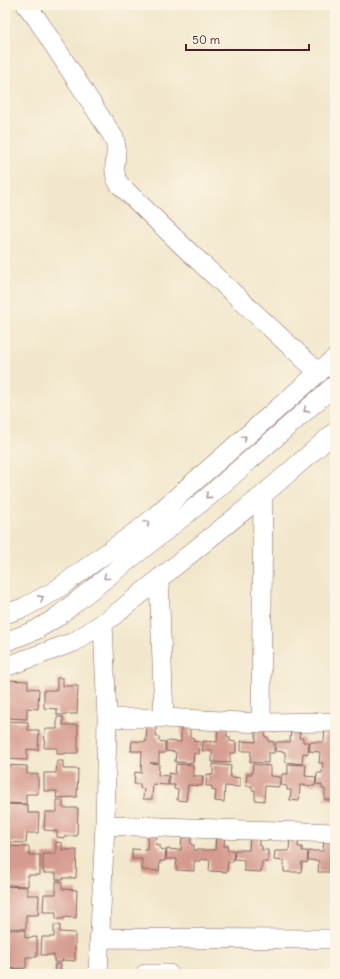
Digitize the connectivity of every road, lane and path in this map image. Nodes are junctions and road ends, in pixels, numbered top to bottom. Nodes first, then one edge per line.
1 (26, 5) edge
2 (335, 358) edge
3 (319, 372) junction
4 (335, 385) edge
5 (335, 432) edge
6 (263, 494) junction
7 (159, 578) junction
8 (5, 614) edge
9 (103, 623) junction
10 (5, 642) edge
11 (5, 667) edge
12 (107, 718) junction
13 (164, 718) junction
14 (335, 722) edge
15 (261, 723) junction
16 (105, 824) junction
17 (335, 833) edge
18 (99, 938) junction
19 (335, 939) edge
20 (98, 974) edge
21 (145, 974) edge
22 (169, 974) edge

1 - 3 street
2 - 3 street
8 -> 3 street
4 -> 10 street
5 - 6 street
6 - 7 street
6 - 15 street
7 - 9 street
7 - 13 street
9 - 11 street
9 - 12 street
12 - 13 street
12 - 16 street
13 - 15 street
14 - 15 street
16 - 17 street
16 - 18 street
18 - 19 street
18 - 20 street
21 - 22 street

